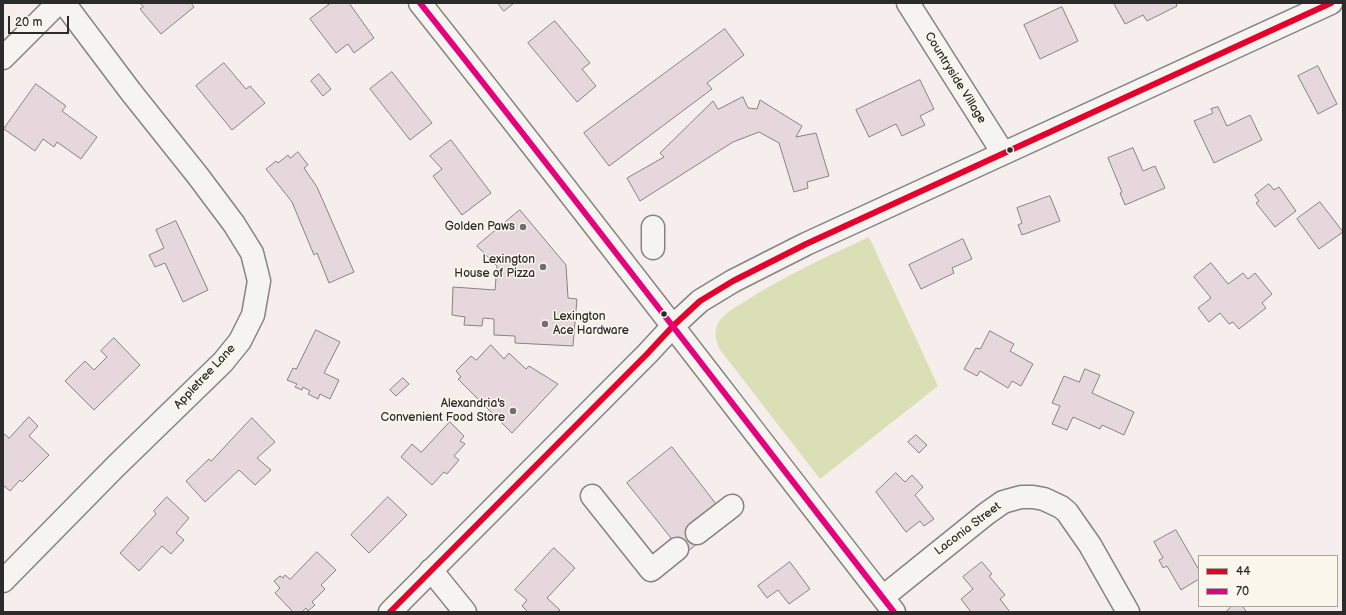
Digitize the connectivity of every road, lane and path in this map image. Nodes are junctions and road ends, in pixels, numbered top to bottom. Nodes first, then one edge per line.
1 (58, 3) edge
2 (64, 3) edge
3 (420, 3) edge
4 (908, 3) edge
5 (1331, 3) edge
6 (3, 58) edge
7 (1002, 153) junction
8 (673, 326) junction
9 (592, 496) dead end
10 (732, 506) dead end
11 (697, 533) dead end
12 (677, 549) dead end
13 (431, 570) junction
14 (3, 581) edge
15 (889, 604) edge
16 (390, 612) edge
17 (465, 612) edge
18 (1128, 612) edge

1 - 6 main road
2 - 14 main road, Appletree Lane
3 - 8 main road
4 - 7 main road, Countryside Village
5 - 7 main road
7 - 8 main road
8 - 13 main road
8 - 15 main road
9 - 12 main road
10 - 11 main road
13 - 16 main road
13 - 17 main road
15 - 18 main road, Laconia Street

